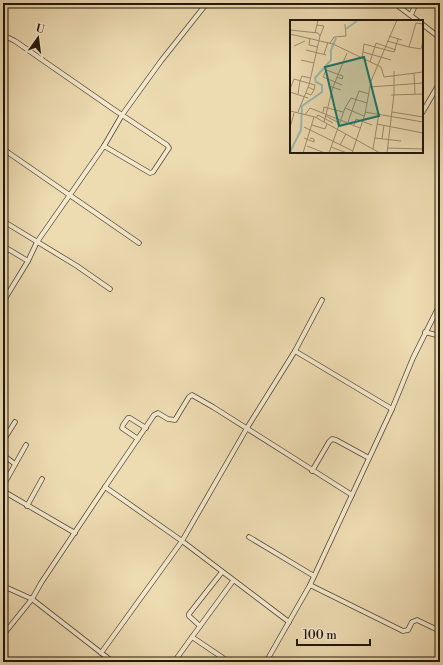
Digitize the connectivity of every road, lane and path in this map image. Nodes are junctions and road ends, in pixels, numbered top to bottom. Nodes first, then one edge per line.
1 (207, 3) edge
2 (394, 3) edge
3 (416, 3) edge
4 (411, 15) junction
5 (417, 20) edge
6 (423, 25) edge
7 (440, 38) edge
8 (3, 41) edge
9 (440, 82) edge
10 (423, 111) edge
11 (122, 115) junction
12 (104, 146) junction
13 (3, 149) edge
14 (7, 152) junction
15 (3, 157) edge
16 (69, 196) junction
17 (3, 221) edge
18 (38, 242) junction
19 (139, 243) dead end
20 (3, 246) edge
21 (28, 261) junction
22 (110, 289) dead end
23 (322, 300) dead end
24 (3, 302) edge
25 (440, 304) edge
26 (425, 332) junction
27 (440, 336) edge
28 (295, 350) junction
29 (392, 409) junction
30 (15, 422) dead end
31 (146, 428) junction
32 (247, 428) junction
33 (138, 439) junction
34 (3, 441) edge
35 (26, 445) dead end
36 (3, 455) edge
37 (368, 458) junction
38 (15, 464) junction
39 (312, 471) junction
40 (42, 479) dead end
41 (3, 486) edge
42 (105, 487) junction
43 (3, 491) edge
44 (352, 495) junction
45 (27, 506) junction
46 (75, 533) junction
47 (249, 536) dead end
48 (182, 541) junction
49 (222, 572) junction
50 (314, 576) junction
51 (233, 580) junction
52 (310, 585) junction
53 (3, 586) edge
54 (32, 599) junction
55 (440, 621) edge
56 (289, 622) junction
57 (200, 626) junction
58 (438, 630) edge
59 (3, 635) edge
60 (192, 637) junction
61 (101, 653) junction
62 (113, 662) edge
63 (174, 662) edge
64 (229, 662) edge
65 (266, 662) edge

1 - 11 street
2 - 4 street
3 - 4 street
4 - 5 street
6 - 7 street
8 - 11 street
9 - 10 street
11 - 12 street
11 - 12 street
12 - 16 street
13 - 14 street
14 - 15 street
14 - 16 street
16 - 18 street
16 - 19 street
17 - 18 street
18 - 21 street
18 - 22 street
20 - 21 street
21 - 24 street
23 - 28 street
25 - 26 street
26 - 27 street
26 - 29 street
28 - 29 street
28 - 32 street
29 - 37 street
30 - 34 street
31 - 32 street
31 - 33 street
31 - 33 street
32 - 39 street
32 - 48 street
33 - 42 street
35 - 38 street
36 - 38 street
37 - 39 street
37 - 44 street
38 - 41 street
39 - 44 street
40 - 45 street
42 - 46 street
42 - 48 street
43 - 45 street
44 - 50 street
45 - 46 street
46 - 54 street
47 - 50 street
48 - 49 street
48 - 61 street
49 - 51 street
49 - 57 street
50 - 52 street
51 - 56 street
51 - 57 street
52 - 56 street
52 - 58 street
53 - 54 street
54 - 59 street
54 - 61 street
55 - 58 street
56 - 65 street
57 - 60 street
60 - 63 street
60 - 64 street
61 - 62 street

